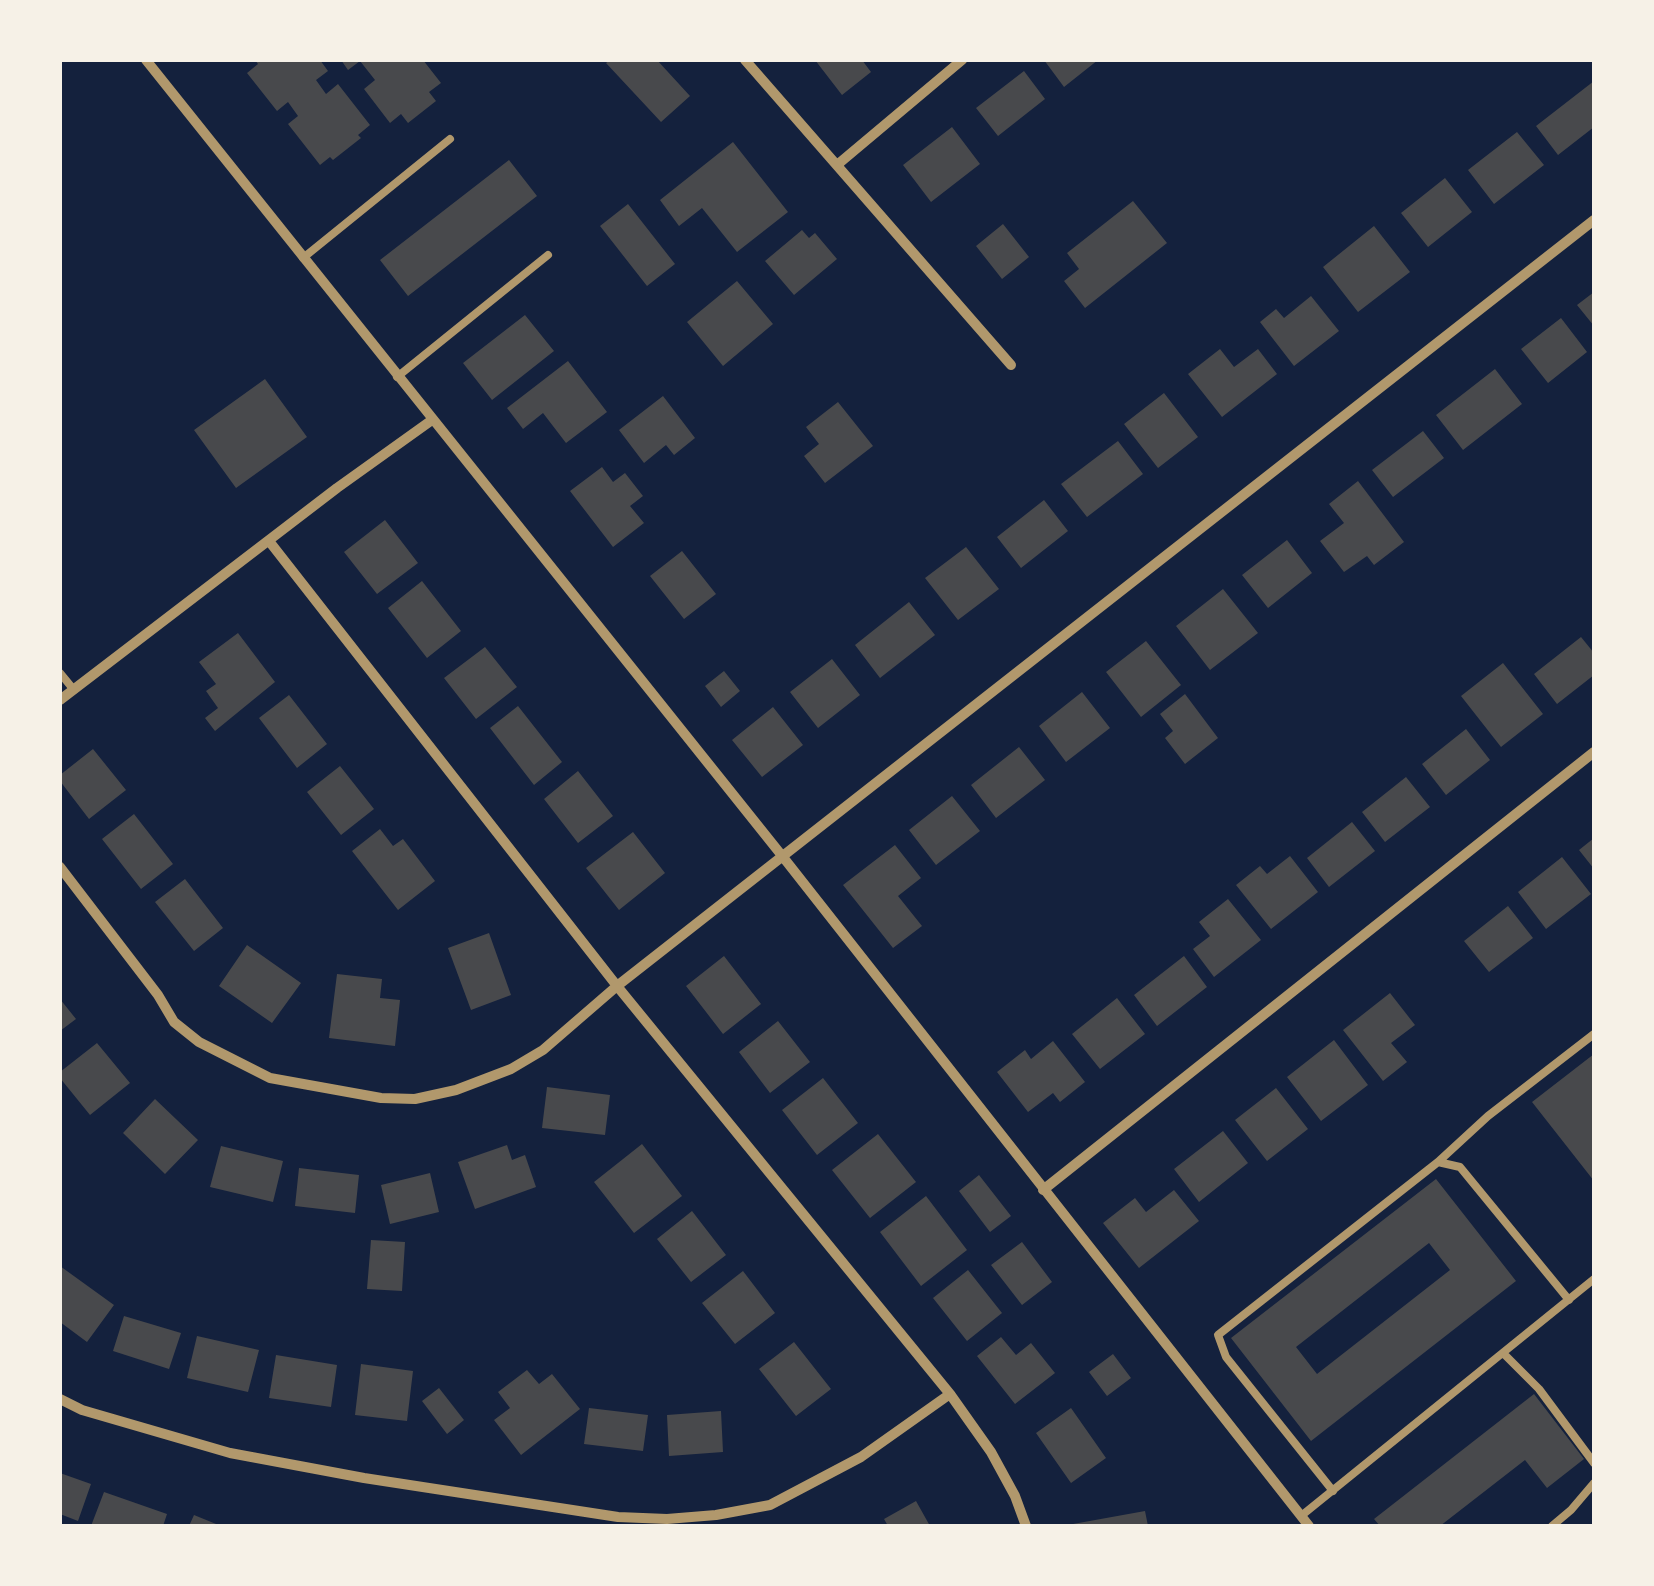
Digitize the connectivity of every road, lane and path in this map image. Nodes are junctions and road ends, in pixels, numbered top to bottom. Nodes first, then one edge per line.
1 (146, 60) edge
2 (745, 60) edge
3 (962, 60) edge
4 (450, 139) dead end
5 (837, 165) junction
6 (1594, 220) edge
7 (548, 255) dead end
8 (303, 258) junction
9 (1011, 365) dead end
10 (398, 376) junction
11 (432, 420) junction
12 (269, 541) junction
13 (60, 673) edge
14 (74, 690) junction
15 (60, 700) edge
16 (1594, 752) edge
17 (783, 857) junction
18 (60, 867) edge
19 (617, 986) junction
20 (1594, 1034) edge
21 (1438, 1162) junction
22 (1043, 1190) junction
23 (1594, 1279) edge
24 (1568, 1300) junction
25 (1503, 1352) junction
26 (950, 1394) junction
27 (60, 1399) edge
28 (1594, 1463) edge
29 (1594, 1482) edge
30 (1333, 1491) junction
31 (1305, 1521) edge
32 (1026, 1526) edge
33 (1552, 1526) edge

1 - 8 street
2 - 5 street
3 - 5 street
4 - 8 lane
5 - 9 street
6 - 17 street
7 - 10 lane
8 - 10 street
10 - 11 street
11 - 12 street
11 - 17 street
12 - 14 street
12 - 19 street
13 - 14 lane
14 - 15 street
16 - 22 street
17 - 19 street
17 - 22 street
18 - 19 street
19 - 26 street
20 - 21 lane
21 - 24 lane
21 - 30 lane
22 - 31 street
23 - 24 lane
24 - 25 lane
25 - 28 lane
25 - 30 lane
26 - 27 street
26 - 32 street
29 - 33 lane
30 - 31 lane

